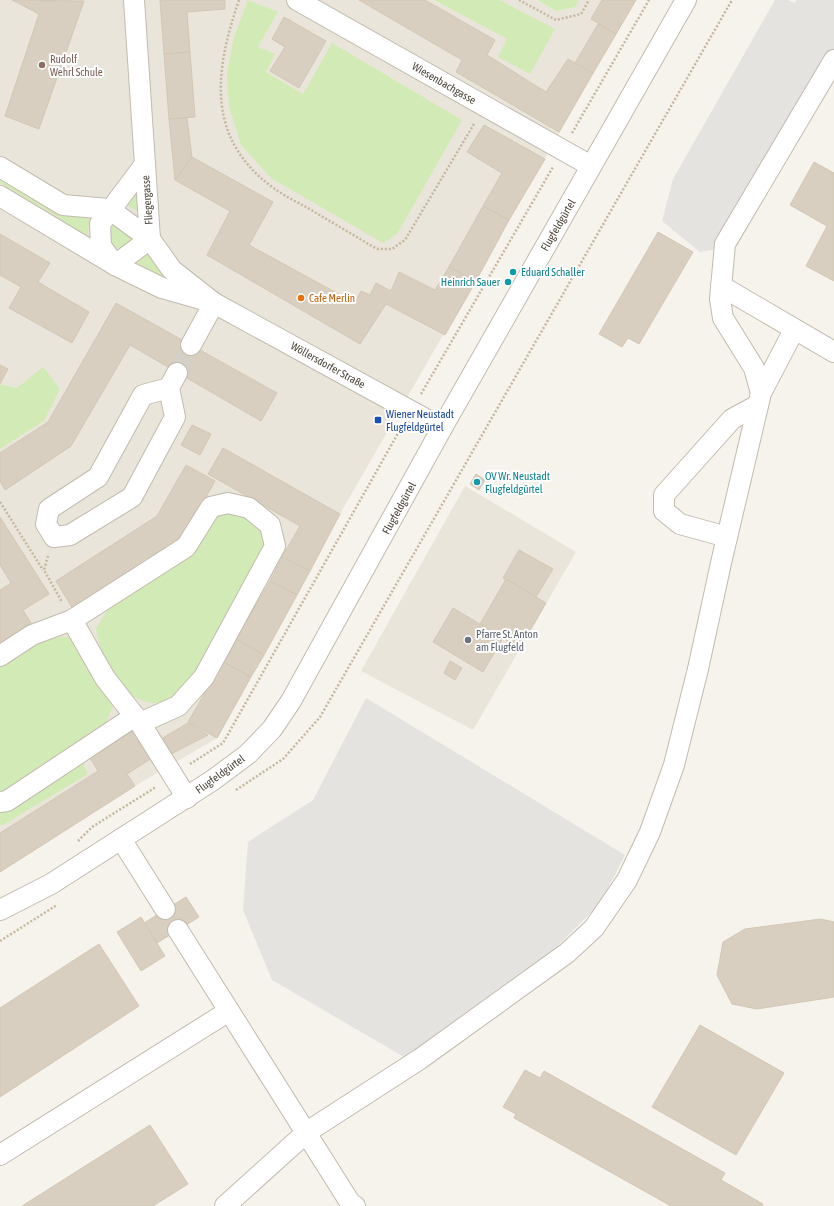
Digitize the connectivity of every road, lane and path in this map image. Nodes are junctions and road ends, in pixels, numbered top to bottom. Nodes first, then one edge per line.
1 (134, 0) edge
2 (239, 0) edge
3 (297, 0) edge
4 (519, 0) edge
5 (589, 0) edge
6 (649, 0) edge
7 (686, 0) edge
8 (318, 5) edge
9 (834, 60) edge
10 (485, 106) junction
11 (563, 150) junction
12 (145, 164) junction
13 (592, 166) junction
14 (0, 167) edge
15 (0, 196) edge
16 (109, 209) junction
17 (150, 239) junction
18 (115, 265) junction
19 (721, 286) junction
20 (214, 302) junction
21 (794, 330) junction
22 (191, 346) tunnel mouth
23 (834, 352) edge
24 (423, 390) dead end
25 (760, 399) junction
26 (442, 428) junction
27 (398, 434) dead end
28 (0, 502) edge
29 (54, 537) junction
30 (727, 537) junction
31 (44, 570) junction
32 (72, 620) junction
33 (0, 656) edge
34 (137, 719) junction
35 (173, 776) junction
36 (187, 798) junction
37 (0, 802) edge
38 (121, 839) junction
39 (77, 842) dead end
40 (0, 910) edge
41 (165, 910) dead end
42 (178, 930) dead end
43 (229, 1011) junction
44 (307, 1132) junction
45 (0, 1156) edge
46 (225, 1206) edge
47 (355, 1206) edge

1 - 12 street, Fliegergasse
2 - 10 path
3 - 8 street, Wiesenbachgasse
4 - 5 path
6 - 11 path
7 - 13 street, Flugfeldgürtel
8 - 10 street, Wiesenbachgasse
9 - 19 street
10 - 11 street, Wiesenbachgasse
11 - 13 street, Wiesenbachgasse
11 - 24 path
12 - 16 street, Fliegergasse
12 - 17 street, Fliegergasse
13 - 26 street, Flugfeldgürtel
14 - 16 street
15 - 18 street, Wöllersdorfer Straße
16 - 17 street, Wöllersdorfer Straße
16 - 18 street, Fliegergasse
17 - 18 street, Fliegergasse
17 - 20 street, Wöllersdorfer Straße
18 - 20 street, Wöllersdorfer Straße
19 - 21 street
19 - 25 street
20 - 22 street
20 - 26 street, Wöllersdorfer Straße
21 - 23 street
21 - 25 street
25 - 30 street
25 - 30 street
26 - 36 street, Flugfeldgürtel
27 - 35 path
28 - 31 path
29 - 29 street
29 - 31 path
30 - 44 street
31 - 32 path
32 - 33 street
32 - 34 street
32 - 34 street
34 - 35 street
34 - 37 street
35 - 36 street
35 - 39 path
36 - 38 street, Flugfeldgürtel
38 - 40 street, Flugfeldgürtel
38 - 41 street
42 - 43 street
43 - 44 street
43 - 45 street
44 - 46 street
44 - 47 street

